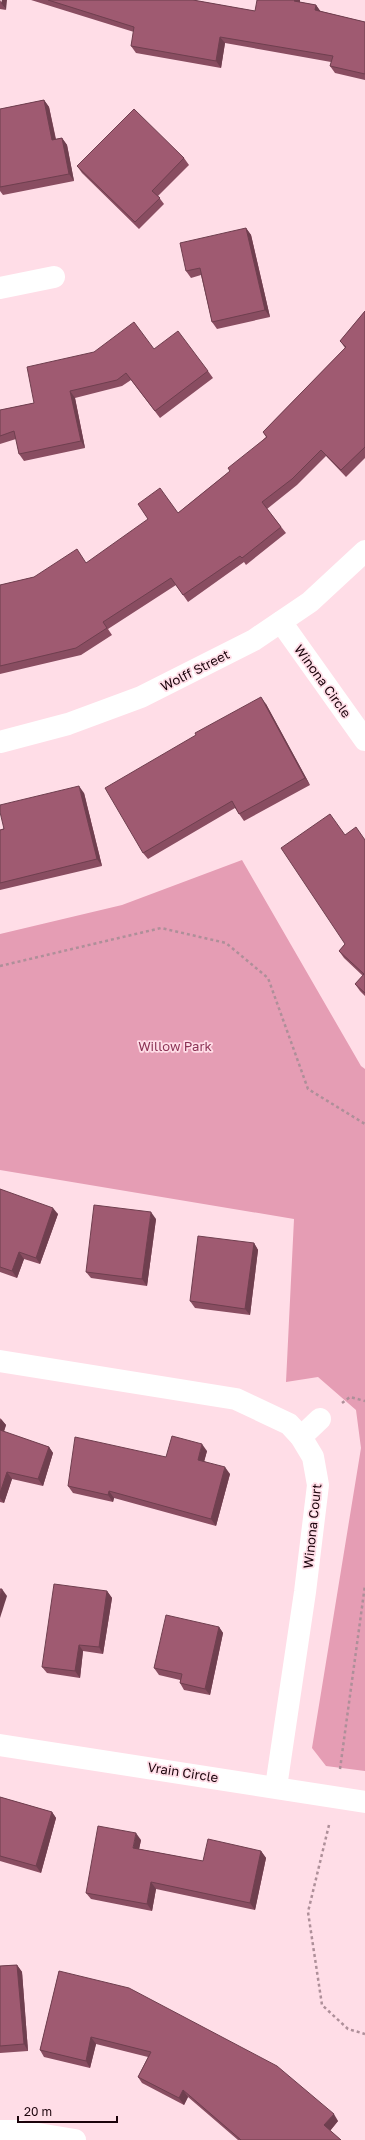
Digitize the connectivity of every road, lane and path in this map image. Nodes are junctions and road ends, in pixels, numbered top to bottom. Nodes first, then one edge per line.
1 (54, 277) dead end
2 (0, 288) edge
3 (365, 551) edge
4 (281, 622) junction
5 (365, 740) edge
6 (0, 742) edge
7 (0, 966) edge
8 (365, 1124) edge
9 (0, 1361) edge
10 (320, 1420) dead end
11 (301, 1437) junction
12 (0, 1745) edge
13 (276, 1787) junction
14 (365, 1802) edge
15 (0, 2131) edge
16 (76, 2140) edge

1 - 2 street
3 - 4 street, Wolff Street
4 - 5 street, Winona Circle
4 - 6 street, Wolff Street
7 - 8 path
9 - 11 street, Winona Court
10 - 11 street
11 - 13 street, Winona Court
12 - 13 street, Vrain Circle
13 - 14 street, Vrain Circle
15 - 16 street

